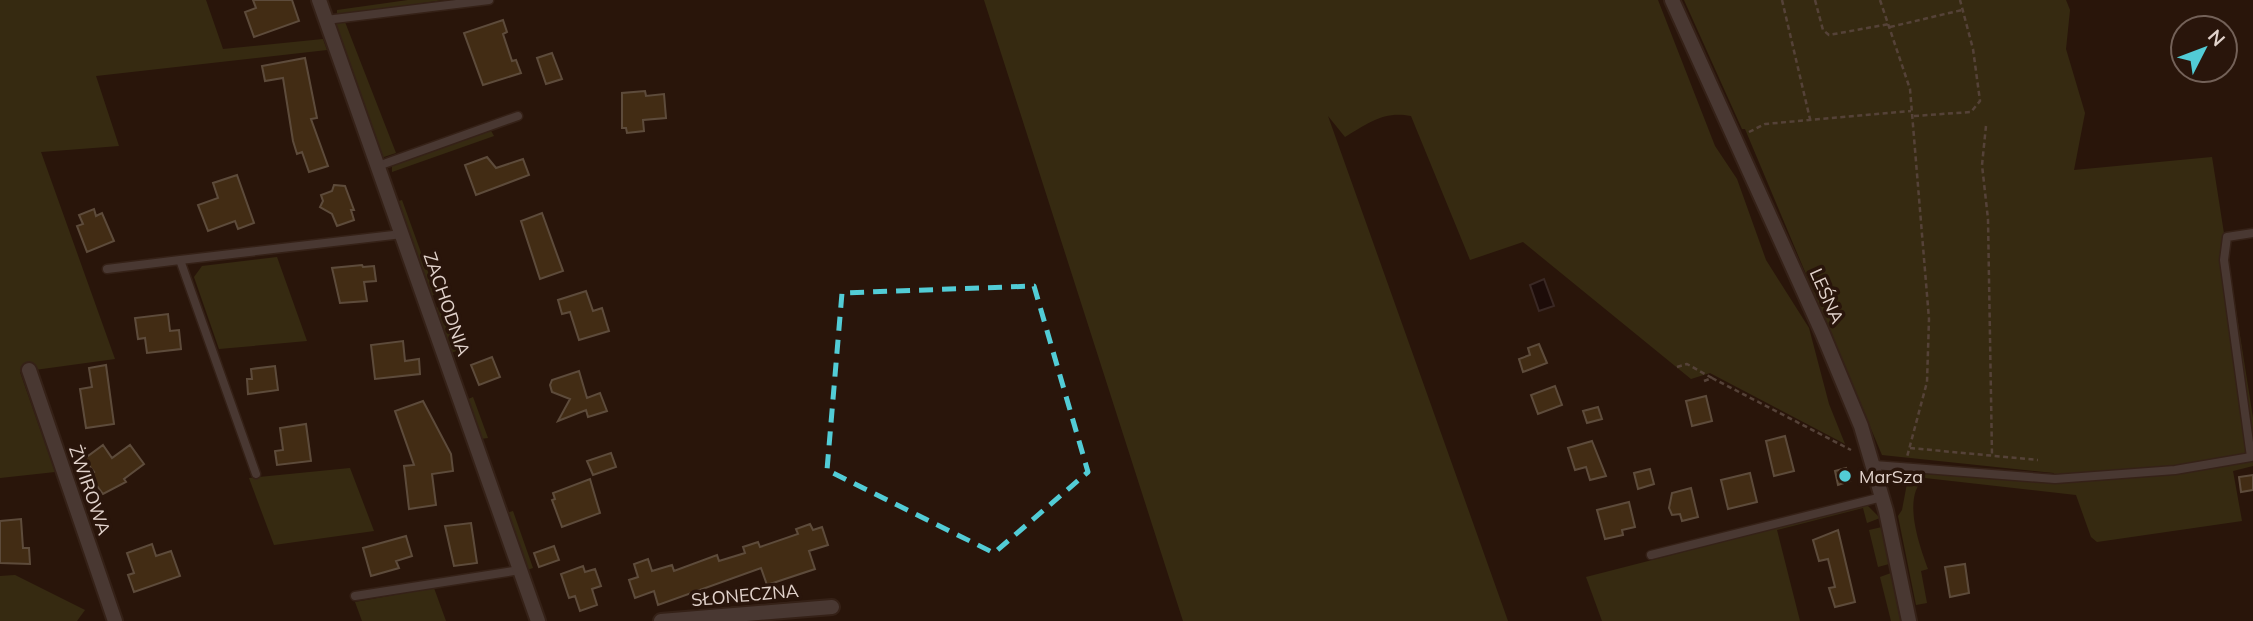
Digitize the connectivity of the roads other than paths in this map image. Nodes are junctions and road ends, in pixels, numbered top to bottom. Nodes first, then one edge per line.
1 (319, 0) edge
2 (489, 0) edge
3 (1672, 0) edge
4 (326, 20) junction
5 (518, 116) dead end
6 (378, 166) junction
7 (2253, 233) edge
8 (402, 234) junction
9 (180, 260) junction
10 (107, 269) dead end
11 (29, 370) dead end
12 (1873, 463) junction
13 (256, 474) dead end
14 (1882, 497) junction
15 (1651, 555) dead end
16 (520, 570) junction
17 (355, 596) dead end
18 (832, 607) dead end
19 (115, 621) edge
20 (538, 621) edge
21 (661, 621) edge
22 (1909, 621) edge

1 - 4 street, ZACHODNIA
2 - 4 lane
3 - 12 street, LEŚNA
4 - 6 street, ZACHODNIA
5 - 6 lane
6 - 8 street, ZACHODNIA
7 - 12 lane
8 - 9 lane
8 - 16 street, ZACHODNIA
9 - 10 lane
9 - 13 lane
11 - 19 street, ŻWIROWA
12 - 14 street, LEŚNA
14 - 15 lane
14 - 22 street, LEŚNA
16 - 17 lane
16 - 20 street, ZACHODNIA
18 - 21 street, SŁONECZNA

